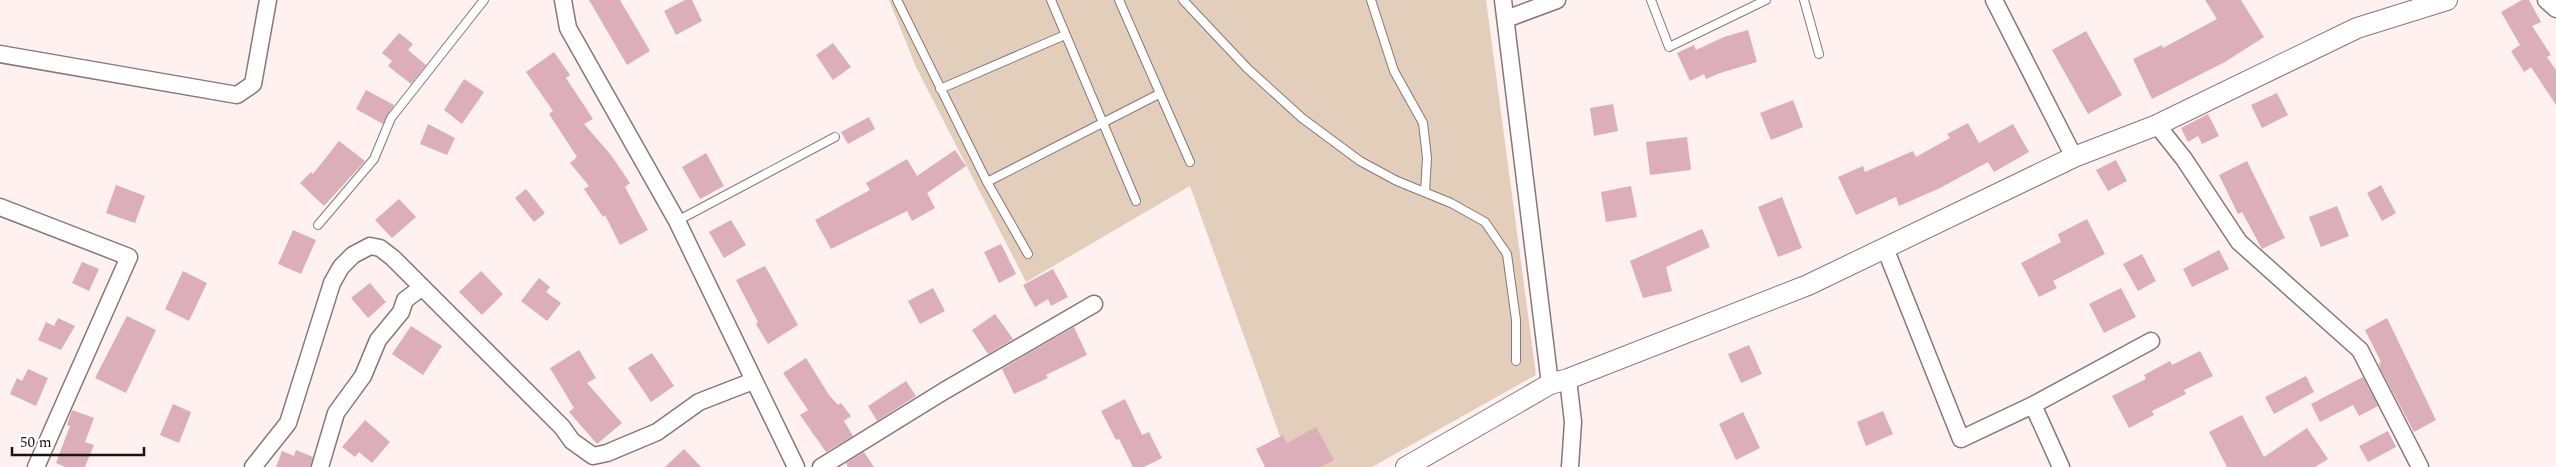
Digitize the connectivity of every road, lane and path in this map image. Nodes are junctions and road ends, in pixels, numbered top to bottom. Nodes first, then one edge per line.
1 (268, 0) edge
2 (484, 0) edge
3 (563, 0) edge
4 (897, 0) edge
5 (1051, 0) edge
6 (1119, 0) edge
7 (1183, 0) edge
8 (1371, 0) edge
9 (1503, 0) edge
10 (1557, 0) edge
11 (1651, 0) edge
12 (1766, 0) edge
13 (1804, 0) edge
14 (1994, 0) edge
15 (2448, 0) edge
16 (2546, 0) edge
17 (2396, 8) edge
18 (2556, 9) edge
19 (1506, 19) junction
20 (1065, 35) junction
21 (0, 54) edge
22 (1818, 54) dead end
23 (940, 89) junction
24 (1159, 94) junction
25 (1103, 123) junction
26 (2157, 125) junction
27 (835, 137) dead end
28 (2074, 157) junction
29 (1190, 162) dead end
30 (987, 182) junction
31 (1425, 192) junction
32 (1136, 201) dead end
33 (0, 207) edge
34 (677, 221) junction
35 (318, 225) dead end
36 (1885, 248) junction
37 (1028, 254) dead end
38 (421, 288) junction
39 (1094, 304) dead end
40 (2151, 341) dead end
41 (1516, 361) dead end
42 (753, 380) junction
43 (1559, 382) junction
44 (2033, 405) junction
45 (36, 467) edge
46 (253, 467) edge
47 (320, 467) edge
48 (796, 467) edge
49 (821, 467) edge
50 (1406, 467) edge
51 (1570, 467) edge
52 (2061, 467) edge
53 (2420, 467) edge

1 - 21 street
2 - 35 lane
3 - 34 street
4 - 23 lane
5 - 20 lane
6 - 24 lane
7 - 31 lane
8 - 31 lane
9 - 19 street
10 - 19 street
11 - 12 lane
13 - 22 lane
14 - 28 street
15 - 17 street
16 - 18 street
17 - 26 street
19 - 43 street
20 - 23 lane
20 - 25 lane
23 - 30 lane
24 - 25 lane
24 - 29 lane
25 - 30 lane
25 - 32 lane
26 - 28 street
26 - 53 street
27 - 34 lane
28 - 36 street
30 - 37 lane
31 - 41 lane
33 - 45 street
34 - 42 street
36 - 43 street
36 - 44 street
38 - 42 street
38 - 46 street
38 - 47 street
39 - 49 street
40 - 44 street
42 - 48 street
43 - 50 street
43 - 51 street
44 - 52 street

